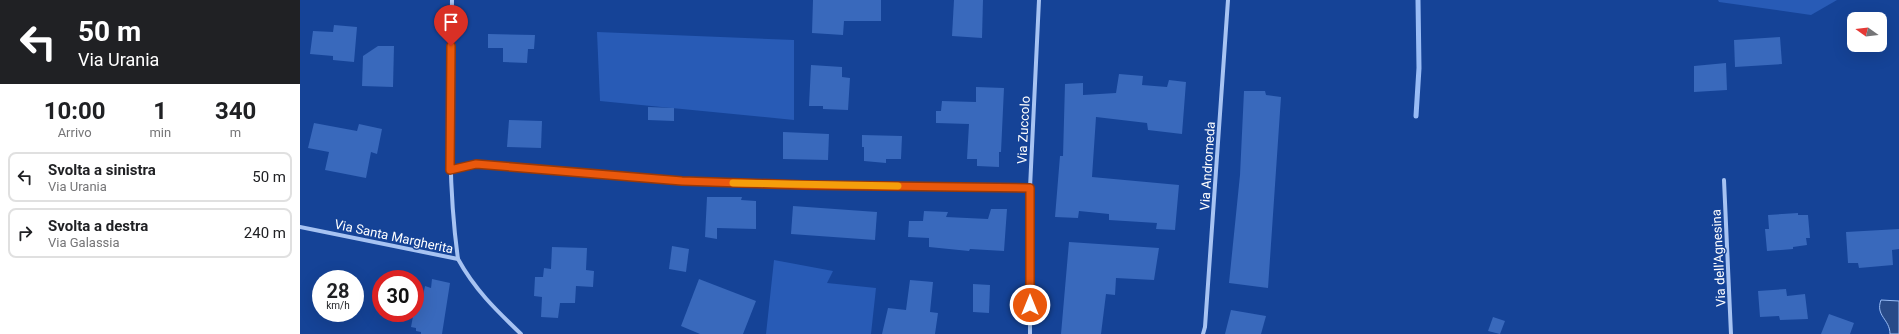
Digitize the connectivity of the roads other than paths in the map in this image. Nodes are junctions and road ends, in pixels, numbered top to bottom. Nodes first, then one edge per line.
1 (452, 0) edge
2 (1039, 0) edge
3 (1228, 0) edge
4 (450, 170) junction
5 (1724, 180) dead end
6 (1030, 188) junction
7 (300, 227) edge
8 (458, 259) junction
9 (521, 334) edge
10 (1030, 334) edge
11 (1203, 334) edge
12 (1732, 334) edge

1 - 4 street
2 - 6 street, Via Zuccolo
3 - 11 street, Via Andromeda
4 - 6 street
4 - 8 street
5 - 12 street, Via dell'Agnesina
6 - 10 street, Via Zuccolo
7 - 8 street, Via Santa Margherita
8 - 9 street, Via Santa Margherita

